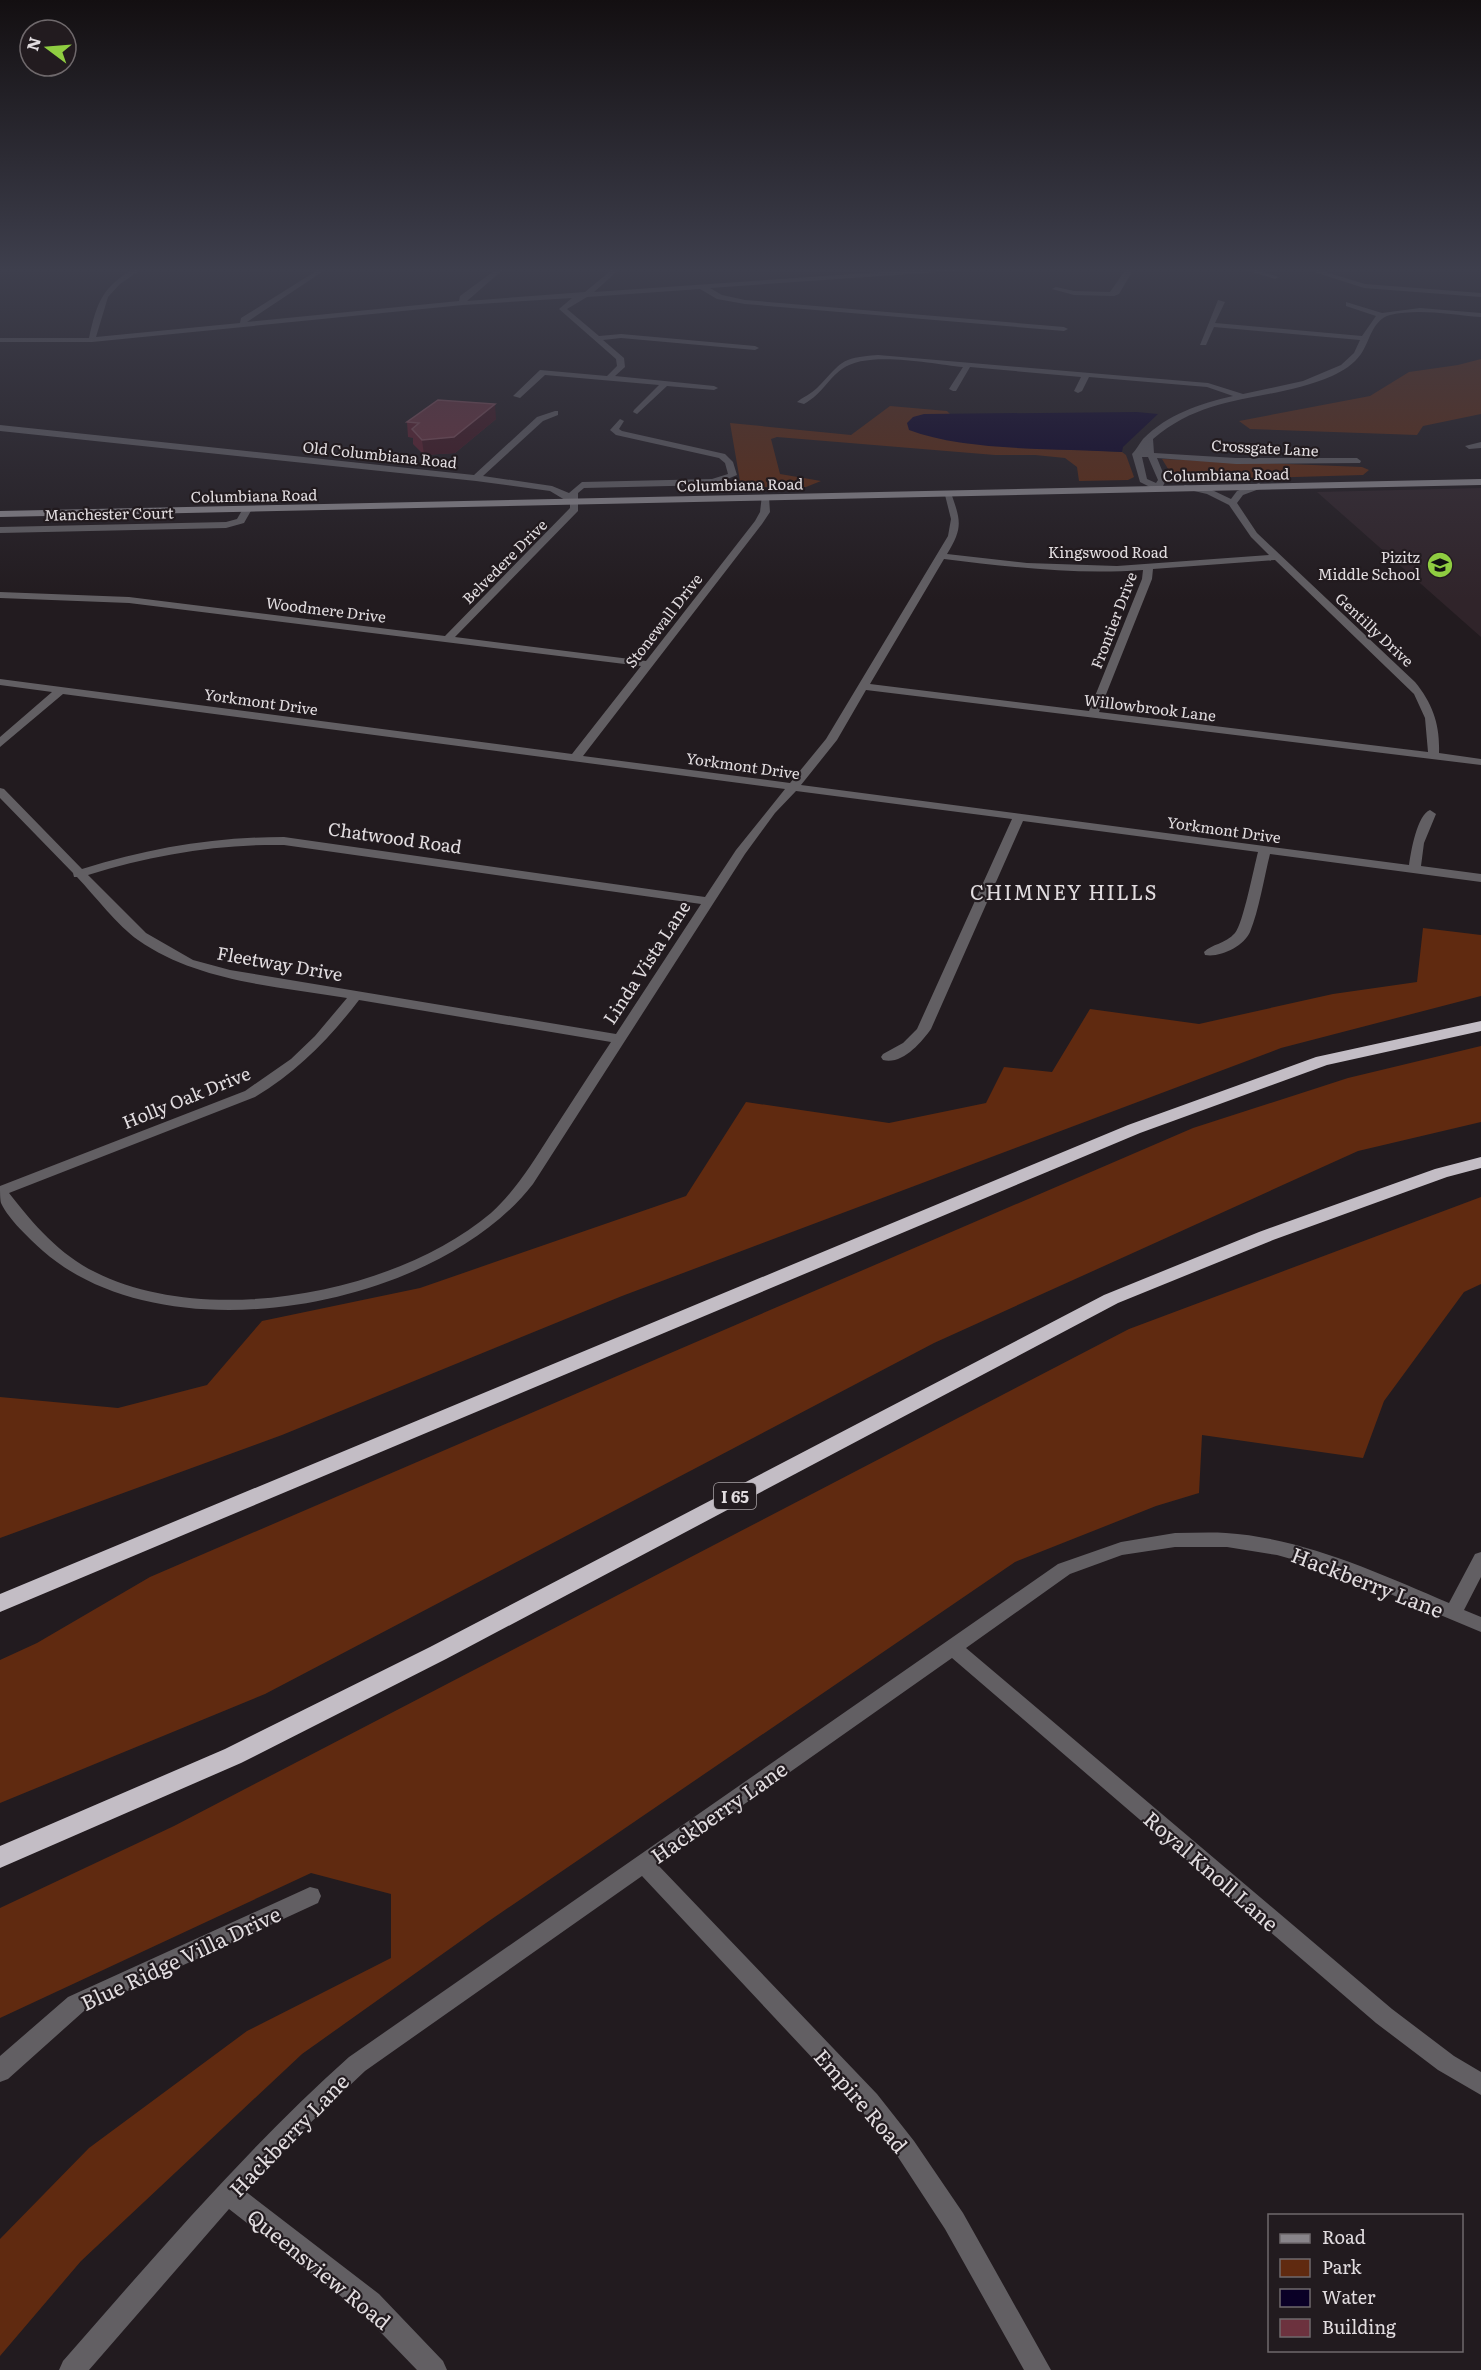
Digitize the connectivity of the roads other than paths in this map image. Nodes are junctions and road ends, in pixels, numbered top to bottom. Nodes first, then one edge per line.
1 (536, 379) edge
2 (614, 379) edge
3 (827, 379) edge
4 (959, 379) edge
5 (1084, 379) edge
6 (1130, 379) edge
7 (1317, 379) edge
8 (665, 384) junction
9 (714, 388) dead end
10 (953, 389) dead end
11 (1078, 391) dead end
12 (517, 396) dead end
13 (1245, 397) junction
14 (801, 402) dead end
15 (637, 412) dead end
16 (555, 413) dead end
17 (620, 421) dead end
18 (0, 428) edge
19 (1149, 438) junction
20 (1481, 445) edge
21 (1469, 446) dead end
22 (1136, 454) junction
23 (1151, 454) junction
24 (1358, 461) dead end
25 (476, 478) junction
26 (1481, 482) edge
27 (1258, 486) junction
28 (1158, 488) junction
29 (1185, 488) junction
30 (947, 493) junction
31 (765, 496) junction
32 (573, 501) junction
33 (1232, 503) junction
34 (247, 509) junction
35 (0, 514) edge
36 (0, 530) edge
37 (941, 556) junction
38 (1276, 556) junction
39 (1148, 568) junction
40 (0, 594) edge
41 (448, 639) junction
42 (648, 664) junction
43 (0, 682) edge
44 (864, 687) junction
45 (61, 690) junction
46 (1093, 715) junction
47 (0, 744) edge
48 (1433, 757) junction
49 (575, 758) junction
50 (1481, 762) edge
51 (792, 787) junction
52 (0, 791) edge
53 (1430, 814) dead end
54 (1019, 817) junction
55 (1265, 849) junction
56 (1414, 869) junction
57 (78, 873) junction
58 (1481, 878) edge
59 (708, 901) junction
60 (1210, 952) dead end
61 (356, 995) junction
62 (1481, 1026) edge
63 (620, 1039) junction
64 (888, 1057) dead end
65 (1481, 1162) edge
66 (0, 1191) edge
67 (1481, 1559) edge
68 (0, 1603) edge
69 (1454, 1614) junction
70 (1481, 1625) edge
71 (951, 1646) junction
72 (0, 1857) edge
73 (643, 1863) junction
74 (310, 1896) dead end
75 (0, 2071) edge
76 (1481, 2084) edge
77 (228, 2194) junction
78 (72, 2370) edge
79 (434, 2370) edge
80 (1038, 2370) edge

1 - 12 street
2 - 8 street
3 - 14 street
4 - 10 street
5 - 11 street
6 - 13 street
7 - 13 street
8 - 9 street
8 - 15 street
13 - 19 street
16 - 25 street
17 - 32 street
18 - 25 street, Old Columbiana Road
19 - 22 street
19 - 23 street
20 - 21 street
22 - 23 street, Crossgate Lane
22 - 28 street
23 - 24 street, Crossgate Lane
23 - 28 street
25 - 32 street, Old Columbiana Road
26 - 27 main road, Columbiana Road
27 - 29 main road, Columbiana Road
27 - 33 street
28 - 29 main road, Columbiana Road
28 - 30 main road, Columbiana Road
29 - 33 street
30 - 31 main road, Columbiana Road
30 - 37 street, Linda Vista Lane
31 - 32 main road, Columbiana Road
31 - 42 street, Stonewall Drive
32 - 34 main road, Columbiana Road
32 - 41 street, Belvedere Drive
33 - 38 street, Gentilly Drive
34 - 35 main road, Columbiana Road
34 - 36 street, Manchester Court
37 - 39 street, Kingswood Road
37 - 44 street, Linda Vista Lane
38 - 39 street, Kingswood Road
38 - 48 street, Gentilly Drive
39 - 46 street, Frontier Drive
40 - 41 street, Woodmere Drive
41 - 42 street, Woodmere Drive
42 - 49 street, Stonewall Drive
43 - 45 street, Yorkmont Drive
44 - 46 street, Willowbrook Lane
44 - 51 street, Linda Vista Lane
45 - 47 street
45 - 49 street, Yorkmont Drive
46 - 48 street, Willowbrook Lane
48 - 50 street
49 - 51 street, Yorkmont Drive
51 - 54 street, Yorkmont Drive
51 - 59 street, Linda Vista Lane
52 - 57 street, Fleetway Drive
53 - 56 street
54 - 55 street, Yorkmont Drive
54 - 64 street
55 - 56 street, Yorkmont Drive
55 - 60 street
56 - 58 street, Yorkmont Drive
57 - 59 street, Chatwood Road
57 - 61 street, Fleetway Drive
59 - 63 street, Linda Vista Lane
61 - 63 street, Fleetway Drive
61 - 66 street, Holly Oak Drive
62 - 68 highway
63 - 66 street, Linda Vista Lane
65 - 72 highway, I 65
67 - 69 street
69 - 70 street, Hackberry Lane
69 - 71 street, Hackberry Lane
71 - 73 street, Hackberry Lane
71 - 76 street, Royal Knoll Lane
73 - 77 street, Hackberry Lane
73 - 80 street, Empire Road
74 - 75 street, Blue Ridge Villa Drive
77 - 78 street, Hackberry Lane
77 - 79 street, Queensview Road

